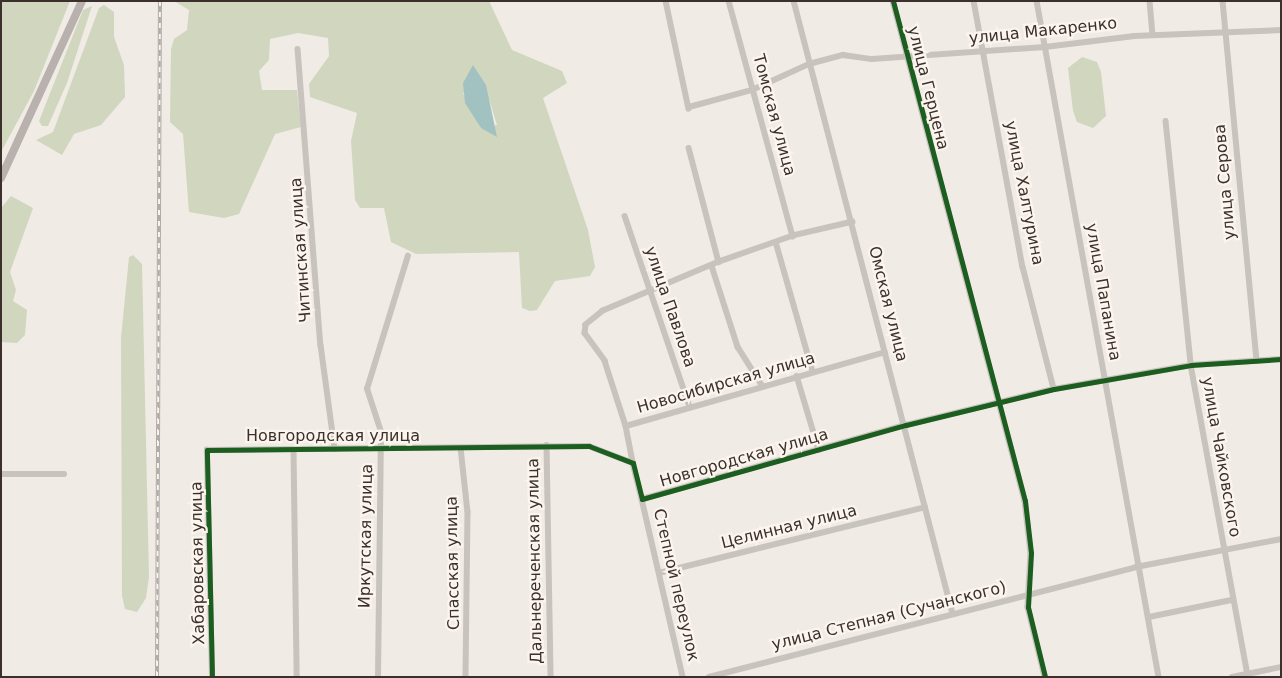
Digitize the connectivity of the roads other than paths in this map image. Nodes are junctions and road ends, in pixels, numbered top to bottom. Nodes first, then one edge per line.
1 (82, 1) edge
2 (666, 1) edge
3 (729, 1) edge
4 (794, 1) edge
5 (893, 1) edge
6 (974, 1) edge
7 (1037, 1) edge
8 (1150, 1) edge
9 (1223, 1) edge
10 (1281, 30) edge
11 (1226, 33) junction
12 (1153, 35) junction
13 (1045, 47) junction
14 (298, 49) dead end
15 (983, 51) junction
16 (905, 55) junction
17 (809, 64) junction
18 (752, 90) junction
19 (1166, 121) dead end
20 (689, 148) dead end
21 (1, 178) edge
22 (625, 216) dead end
23 (854, 222) junction
24 (793, 236) junction
25 (776, 242) junction
26 (408, 256) dead end
27 (719, 262) junction
28 (712, 266) junction
29 (650, 291) junction
30 (885, 352) junction
31 (1281, 359) edge
32 (1257, 360) junction
33 (1190, 365) junction
34 (813, 372) junction
35 (798, 376) junction
36 (1104, 380) junction
37 (762, 385) junction
38 (1054, 389) junction
39 (998, 403) junction
40 (690, 407) junction
41 (906, 425) junction
42 (626, 426) junction
43 (547, 445) junction
44 (461, 448) junction
45 (381, 449) junction
46 (207, 450) joint
47 (294, 450) junction
48 (335, 450) junction
49 (819, 450) junction
50 (633, 463) junction
51 (1, 474) edge
52 (64, 474) dead end
53 (642, 500) junction
54 (925, 507) junction
55 (1281, 539) edge
56 (1223, 549) junction
57 (1136, 567) junction
58 (659, 573) junction
59 (1028, 595) junction
60 (1232, 600) junction
61 (953, 614) junction
62 (1149, 617) junction
63 (1281, 667) edge
64 (1248, 675) edge
65 (212, 677) edge
66 (297, 677) edge
67 (378, 677) edge
68 (466, 677) edge
69 (551, 677) edge
70 (683, 677) edge
71 (709, 677) edge
72 (1045, 677) edge
73 (1159, 677) edge
74 (1232, 677) edge

1 - 21 main road
2 - 18 street, улица Макаренко
3 - 18 street, Томская улица
4 - 17 street, Омская улица
5 - 16 street, улица Герцена
6 - 15 street, улица Халтурина
7 - 13 street, улица Папанина
8 - 12 street
9 - 11 street, улица Серова
10 - 11 street, улица Макаренко
11 - 12 street, улица Макаренко
11 - 32 street, улица Серова
12 - 13 street, улица Макаренко
13 - 15 street, улица Макаренко
13 - 36 street, улица Папанина
14 - 48 street, Читинская улица
15 - 16 street, улица Макаренко
15 - 38 street, улица Халтурина
16 - 17 street, улица Макаренко
16 - 39 street, улица Герцена
17 - 18 street, улица Макаренко
17 - 23 street, Омская улица
18 - 24 street, Томская улица
19 - 33 street, улица Чайковского
20 - 27 street
22 - 29 street, улица Павлова
23 - 24 street
23 - 30 street, Омская улица
24 - 25 street
25 - 27 street
25 - 34 street
26 - 45 street, Иркутская улица
27 - 28 street
28 - 29 street
28 - 37 street
29 - 40 street, улица Павлова
29 - 42 street, Новосибирская улица
30 - 34 street, Новосибирская улица
30 - 41 street, Омская улица
31 - 32 street, Новгородская улица
32 - 33 street, Новгородская улица
33 - 36 street, Новгородская улица
33 - 56 street, улица Чайковского
34 - 35 street, Новосибирская улица
35 - 37 street, Новосибирская улица
35 - 49 street
36 - 38 street, Новгородская улица
36 - 57 street, улица Папанина
37 - 40 street, Новосибирская улица
38 - 39 street, Новгородская улица
39 - 41 street, Новгородская улица
39 - 59 street, улица Герцена
40 - 42 street, Новосибирская улица
41 - 49 street, Новгородская улица
41 - 54 street, Омская улица
42 - 50 street
43 - 44 street, Новгородская улица
43 - 50 street, Новгородская улица
43 - 69 street, Дальнереченская улица
44 - 45 street, Новгородская улица
44 - 68 street, Спасская улица
45 - 48 street, Новгородская улица
45 - 67 street, Иркутская улица
46 - 47 street, Новгородская улица
46 - 65 street, Хабаровская улица
47 - 48 street, Новгородская улица
47 - 66 street
49 - 53 street, Новгородская улица
50 - 53 street, Новгородская улица
51 - 52 street
53 - 58 street, Степной переулок
54 - 58 street, Целинная улица
54 - 61 street, Омская улица
55 - 56 street, улица Степная (Сучанского)
56 - 57 street, улица Степная (Сучанского)
56 - 60 street, улица Чайковского
57 - 59 street, улица Степная (Сучанского)
57 - 62 street, улица Папанина
58 - 70 street, Степной переулок
59 - 61 street, улица Степная (Сучанского)
59 - 72 street, улица Герцена
60 - 62 street
60 - 64 street, улица Чайковского
61 - 71 street, улица Степная (Сучанского)
62 - 73 street, улица Папанина
63 - 64 street
64 - 74 street

